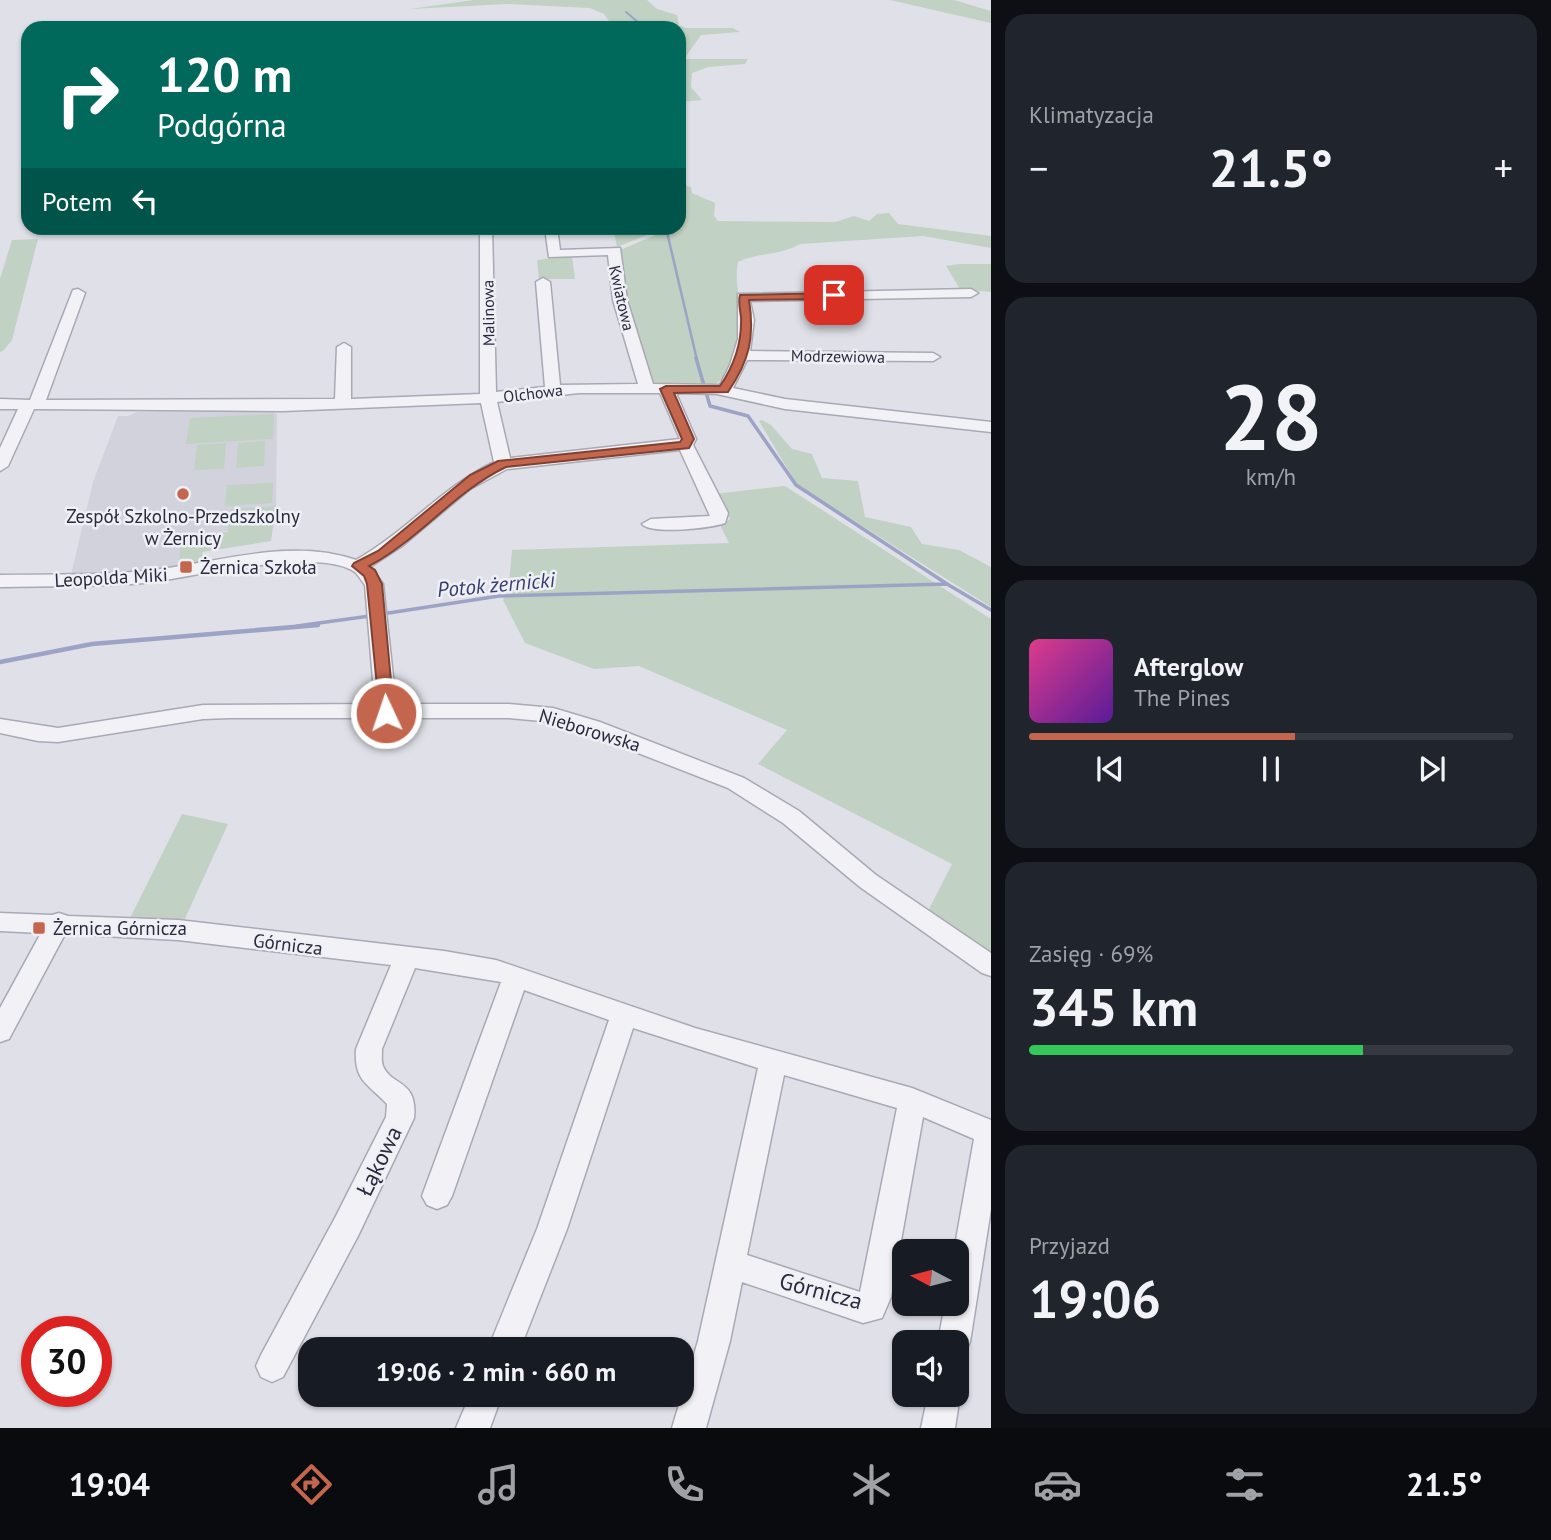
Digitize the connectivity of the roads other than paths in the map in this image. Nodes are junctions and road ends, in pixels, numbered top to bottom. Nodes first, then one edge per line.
1 (486, 235) edge
2 (552, 235) edge
3 (543, 282) dead end
4 (78, 293) dead end
5 (971, 293) dead end
6 (902, 308) dead end
7 (746, 312) junction
8 (344, 347) dead end
9 (742, 355) junction
10 (933, 357) dead end
11 (647, 389) junction
12 (666, 389) junction
13 (553, 390) junction
14 (711, 390) junction
15 (488, 398) junction
16 (0, 404) edge
17 (343, 404) junction
18 (32, 405) junction
19 (991, 427) edge
20 (685, 445) junction
21 (503, 464) junction
22 (0, 466) edge
23 (652, 524) dead end
24 (359, 566) junction
25 (0, 581) edge
26 (386, 713) junction
27 (0, 726) edge
28 (0, 922) edge
29 (59, 922) junction
30 (407, 957) junction
31 (991, 966) edge
32 (516, 976) junction
33 (624, 1015) junction
34 (0, 1031) edge
35 (773, 1061) junction
36 (912, 1100) junction
37 (990, 1133) edge
38 (437, 1196) dead end
39 (730, 1264) junction
40 (956, 1330) edge
41 (509, 1337) edge
42 (272, 1366) dead end
43 (481, 1407) edge
44 (942, 1407) edge
45 (473, 1428) edge
46 (689, 1428) edge
47 (938, 1428) edge

1 - 15 street, Malinowa
2 - 11 street, Kwiatowa
3 - 13 street
4 - 18 street
5 - 7 street
6 - 7 street
7 - 9 street
8 - 17 street
9 - 10 street, Modrzewiowa
9 - 14 street
11 - 12 street, Olchowa
11 - 13 street, Olchowa
12 - 14 street, Olchowa
12 - 20 street
13 - 15 street, Olchowa
14 - 19 street, Olchowa
15 - 17 street, Olchowa
15 - 21 street, Malinowa
16 - 18 street, Olchowa
17 - 18 street, Olchowa
18 - 22 street
20 - 21 street
20 - 23 street
21 - 24 street
24 - 25 street, Leopolda Miki
24 - 26 street
26 - 27 street, Nieborowska
26 - 31 street, Nieborowska
28 - 29 street, Górnicza
29 - 30 street, Górnicza
29 - 34 street
30 - 32 street, Górnicza
30 - 42 street, Łąkowa
32 - 33 street, Górnicza
32 - 38 street
33 - 35 street, Górnicza
33 - 41 street
35 - 36 street, Górnicza
35 - 39 street
36 - 37 street, Górnicza
36 - 39 street, Górnicza
37 - 40 street, Górnicza
39 - 46 street
43 - 45 street
44 - 47 street

